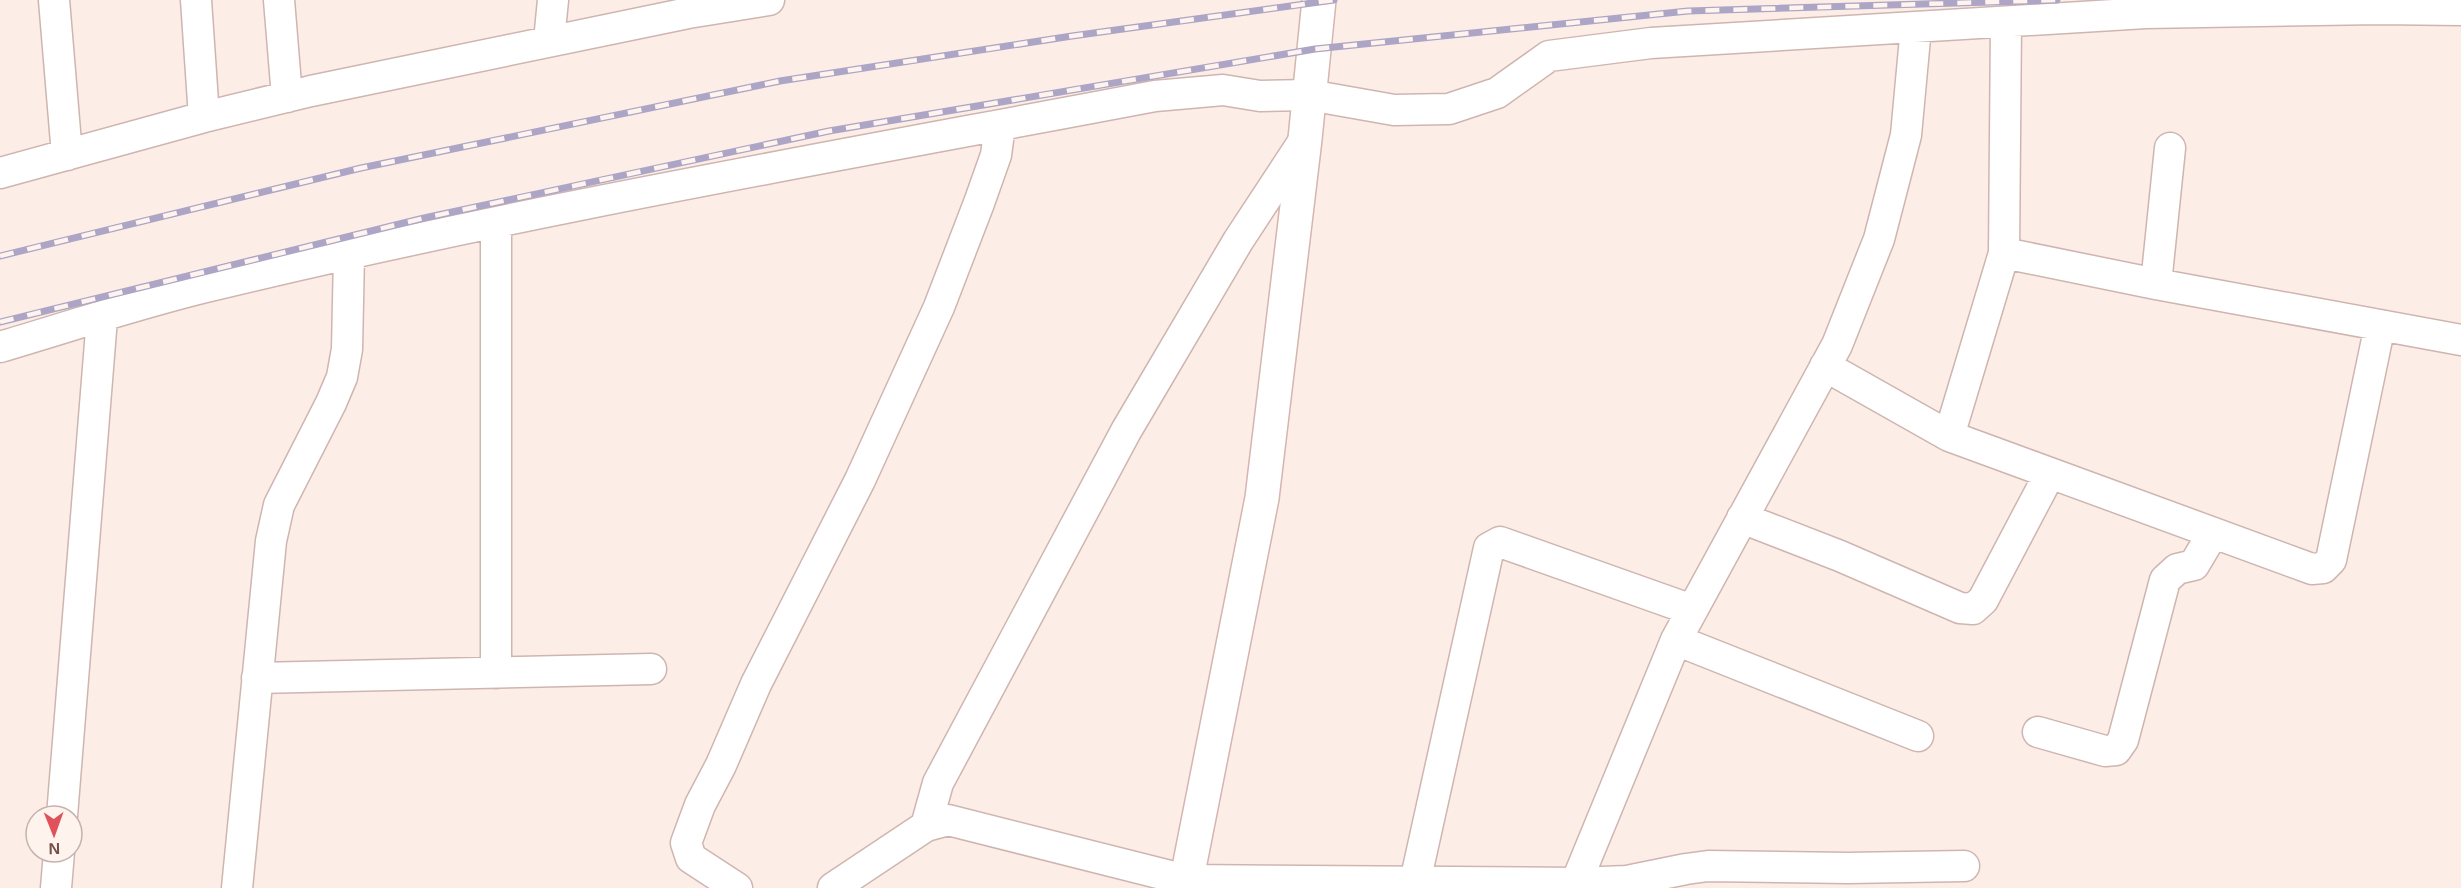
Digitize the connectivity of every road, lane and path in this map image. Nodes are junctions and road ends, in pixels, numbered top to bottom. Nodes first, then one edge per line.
1 (54, 0) edge
2 (196, 0) edge
3 (279, 0) edge
4 (553, 0) edge
5 (769, 0) edge
6 (1319, 0) edge
7 (2461, 10) edge
8 (2006, 22) junction
9 (1916, 27) junction
10 (549, 41) junction
11 (1310, 95) junction
12 (287, 97) junction
13 (204, 117) junction
14 (1000, 125) junction
15 (1305, 139) junction
16 (2170, 148) dead end
17 (68, 155) junction
18 (0, 173) edge
19 (496, 222) junction
20 (2004, 253) junction
21 (349, 255) junction
22 (2156, 284) junction
23 (102, 318) junction
24 (2380, 324) junction
25 (2461, 340) edge
26 (0, 347) edge
27 (1825, 366) junction
28 (1949, 436) junction
29 (2050, 473) junction
30 (1742, 518) junction
31 (2213, 533) junction
32 (1692, 610) junction
33 (1676, 640) junction
34 (651, 669) dead end
35 (496, 673) junction
36 (257, 678) junction
37 (2038, 732) dead end
38 (1918, 736) dead end
39 (63, 804) edge
40 (926, 826) junction
41 (58, 864) edge
42 (1964, 866) dead end
43 (1856, 878) edge
44 (1415, 882) junction
45 (1576, 883) junction
46 (1186, 884) edge
47 (1471, 885) edge
48 (56, 888) edge
49 (237, 888) edge
50 (737, 888) edge
51 (833, 888) edge

1 - 17 street
2 - 13 street
3 - 12 street
4 - 10 street
5 - 10 street
6 - 11 street
7 - 8 street
8 - 9 street
8 - 20 street
9 - 11 street
9 - 27 street
10 - 12 street
11 - 14 street
11 - 15 street
12 - 13 street
13 - 17 street
14 - 19 street
14 - 50 street
15 - 40 street
15 - 46 street
16 - 22 street
17 - 18 street
19 - 21 street
19 - 35 street
20 - 22 street
20 - 28 street
21 - 23 street
21 - 36 street
22 - 24 street
23 - 26 street
23 - 39 street
24 - 25 street
24 - 31 street
27 - 28 street
27 - 30 street
28 - 29 street
29 - 30 street
29 - 31 street
30 - 32 street
31 - 37 street
32 - 33 street
32 - 44 street
33 - 38 street
33 - 45 street
34 - 35 street
35 - 36 street
36 - 49 street
40 - 46 street
40 - 51 street
41 - 48 street
42 - 43 street
43 - 45 street
44 - 46 street
44 - 47 street
45 - 47 street

